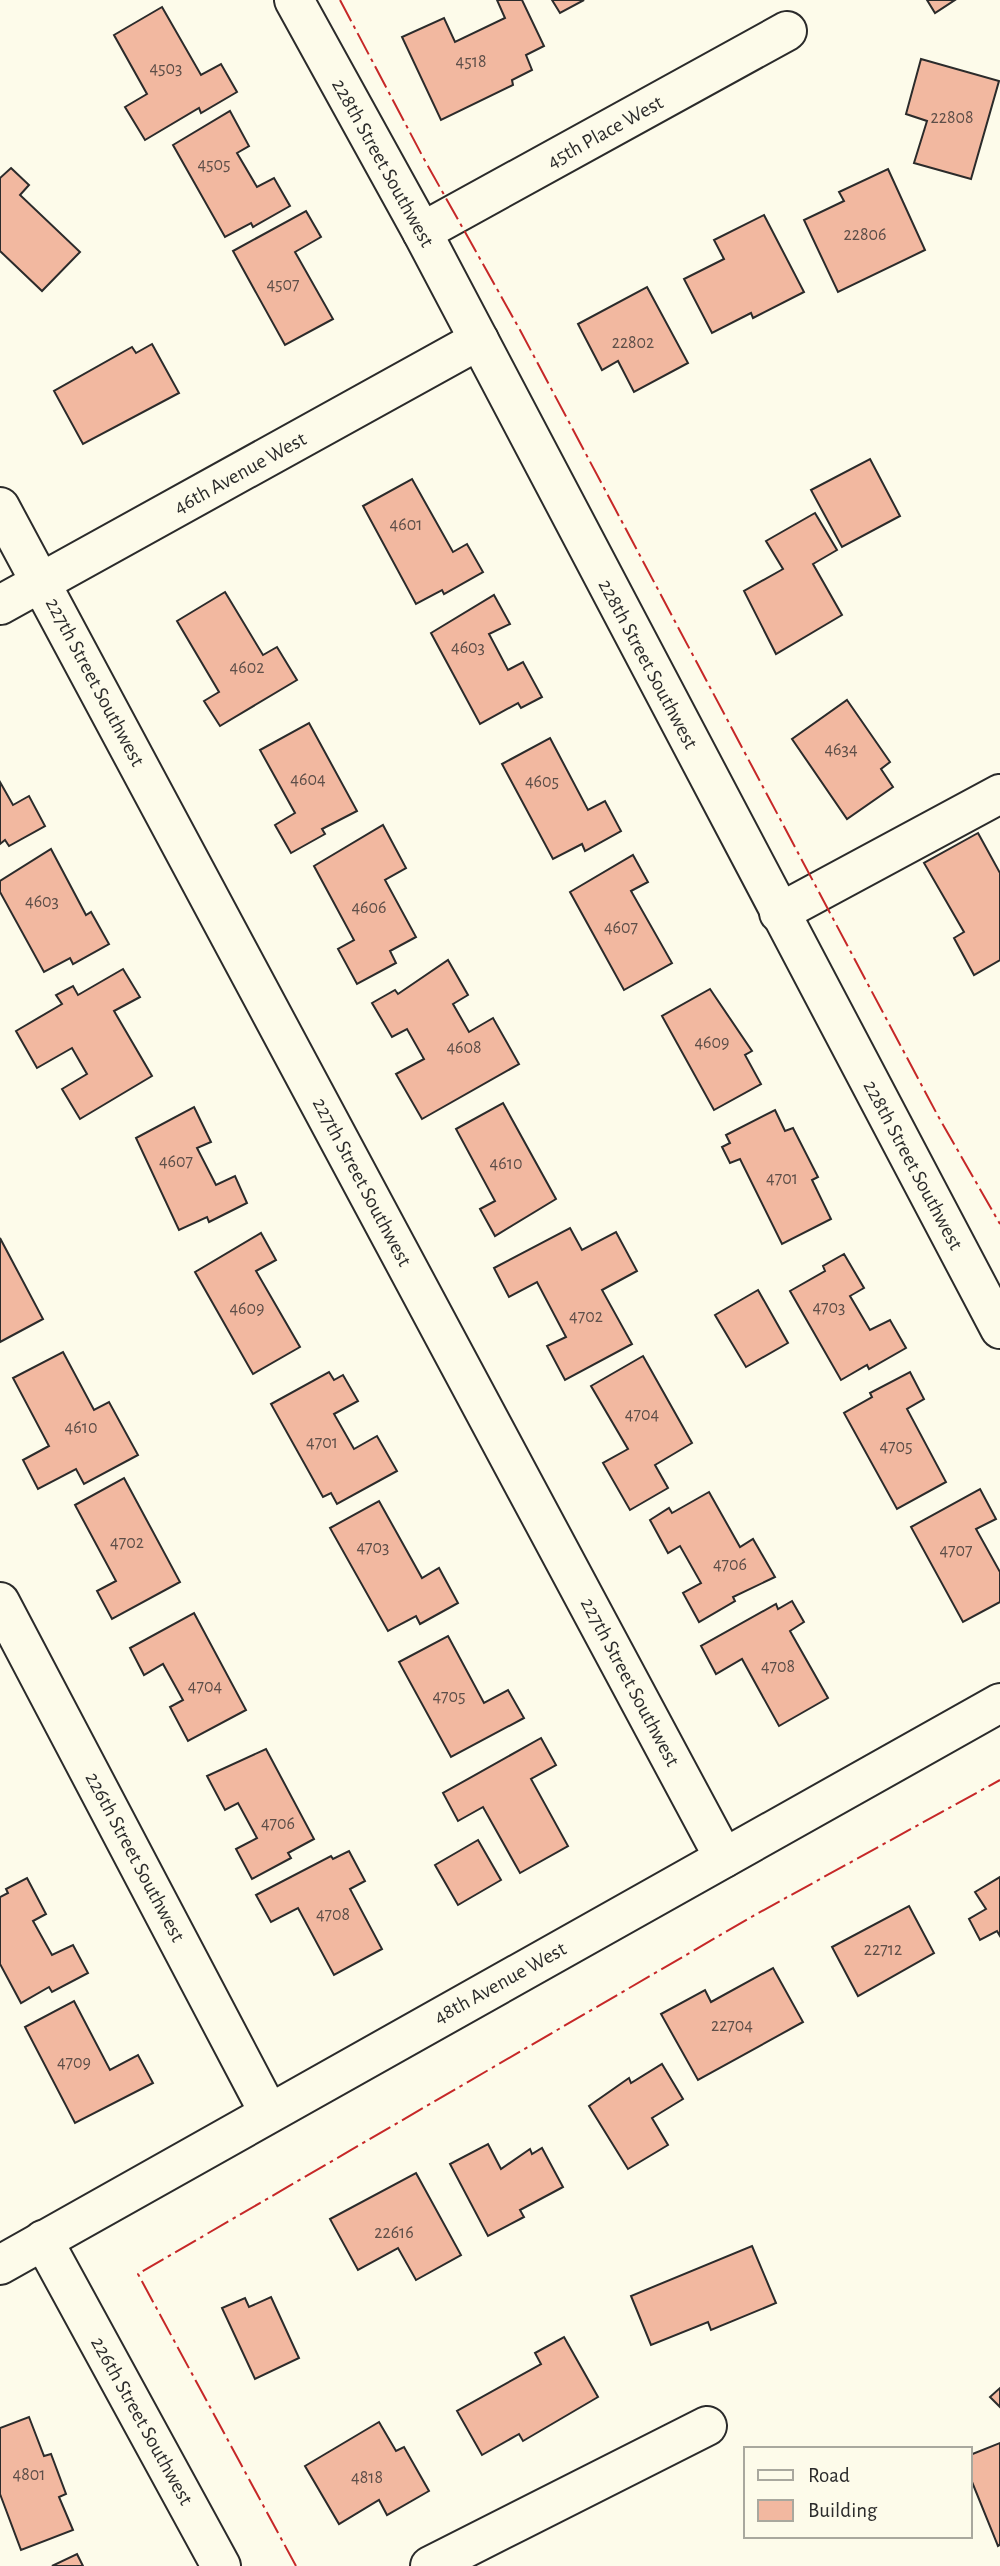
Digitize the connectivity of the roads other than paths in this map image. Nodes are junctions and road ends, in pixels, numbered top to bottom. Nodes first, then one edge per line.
1 (294, 0) edge
2 (787, 31) dead end
3 (422, 232) junction
4 (479, 340) junction
5 (0, 507) edge
6 (42, 582) junction
7 (0, 605) edge
8 (1000, 794) edge
9 (779, 913) junction
10 (1000, 1329) edge
11 (0, 1602) edge
12 (1000, 1703) edge
13 (724, 1858) junction
14 (269, 2113) junction
15 (43, 2240) junction
16 (0, 2265) edge
17 (707, 2426) dead end
18 (222, 2566) edge
19 (430, 2566) edge

1 - 3 street, 228th Street Southwest
2 - 3 street, 45th Place West
3 - 4 street, 228th Street Southwest
4 - 6 street, 46th Avenue West
4 - 9 street, 228th Street Southwest
5 - 6 street, 227th Street Southwest
6 - 7 street, 46th Avenue West
6 - 13 street, 227th Street Southwest
8 - 9 street
9 - 10 street, 228th Street Southwest
11 - 14 street, 226th Street Southwest
12 - 13 street, 48th Avenue West
13 - 14 street, 48th Avenue West
14 - 15 street, 48th Avenue West
15 - 16 street, 48th Avenue West
15 - 18 street, 226th Street Southwest
17 - 19 street

